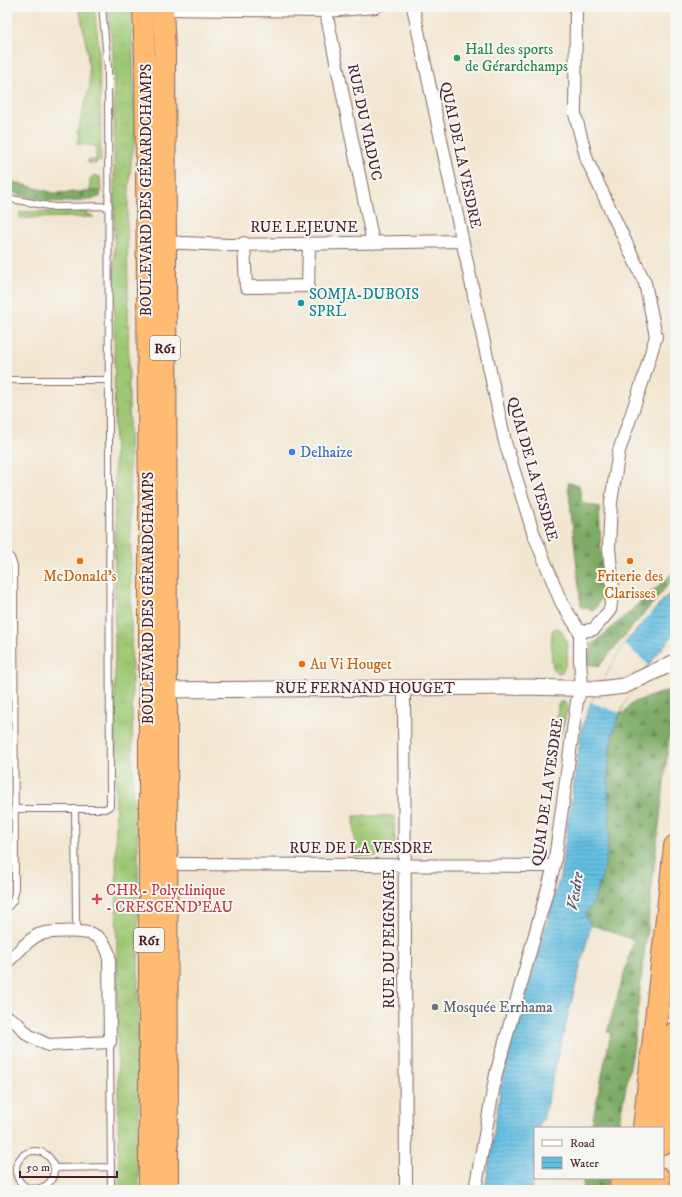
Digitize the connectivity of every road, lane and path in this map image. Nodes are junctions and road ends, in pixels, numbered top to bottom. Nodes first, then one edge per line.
1 (102, 7) edge
2 (143, 7) edge
3 (376, 7) edge
4 (412, 7) edge
5 (576, 7) edge
6 (163, 8) edge
7 (325, 9) edge
8 (7, 198) edge
9 (109, 206) junction
10 (462, 241) junction
11 (156, 242) junction
12 (244, 243) junction
13 (373, 243) junction
14 (309, 244) junction
15 (7, 380) edge
16 (109, 380) junction
17 (7, 553) edge
18 (580, 632) junction
19 (675, 662) edge
20 (675, 674) edge
21 (632, 685) junction
22 (404, 687) junction
23 (582, 687) junction
24 (157, 690) junction
25 (14, 809) junction
26 (75, 809) junction
27 (675, 846) edge
28 (167, 864) junction
29 (404, 864) junction
30 (554, 866) junction
31 (9, 906) edge
32 (79, 933) junction
33 (7, 962) edge
34 (7, 1017) edge
35 (675, 1033) edge
36 (110, 1042) junction
37 (643, 1123) edge
38 (664, 1134) edge
39 (111, 1167) junction
40 (54, 1168) junction
41 (623, 1179) edge
42 (639, 1179) edge
43 (659, 1179) edge
44 (111, 1190) edge
45 (149, 1190) edge
46 (168, 1190) edge
47 (406, 1190) edge
48 (475, 1190) edge
49 (620, 1190) edge
50 (638, 1190) edge
51 (658, 1190) edge

1 - 9 lane
2 - 11 highway, BOULEVARD DES GÉRARDCHAMPS / R61
3 - 7 street
4 - 10 street, QUAI DE LA VESDRE
5 - 18 street
6 - 7 street
6 - 11 highway, BOULEVARD DES GÉRARDCHAMPS / R61
7 - 13 street, RUE DU VIADUC
8 - 9 lane
9 - 16 lane
10 - 13 street, RUE LEJEUNE
10 - 18 street, QUAI DE LA VESDRE
11 - 12 street, RUE LEJEUNE
11 - 24 highway, BOULEVARD DES GÉRARDCHAMPS / R61
12 - 14 street, RUE LEJEUNE
12 - 14 street
13 - 14 street, RUE LEJEUNE
15 - 16 lane
16 - 26 lane
17 - 25 lane
18 - 23 street, QUAI DE LA VESDRE
19 - 21 street
20 - 21 street
21 - 23 street, RUE FERNAND HOUGET
22 - 23 street, RUE FERNAND HOUGET
22 - 24 street, RUE FERNAND HOUGET
22 - 29 street, RUE DU PEIGNAGE
23 - 30 street, QUAI DE LA VESDRE
24 - 28 highway, BOULEVARD DES GÉRARDCHAMPS / R61
24 - 45 highway, BOULEVARD DES GÉRARDCHAMPS / R61
25 - 26 lane
25 - 31 lane
26 - 32 lane
27 - 37 highway
28 - 29 street, RUE DE LA VESDRE
28 - 46 highway, BOULEVARD DES GÉRARDCHAMPS / R61
29 - 30 street, RUE DE LA VESDRE
29 - 47 street, RUE DU PEIGNAGE
30 - 48 street, QUAI DE LA VESDRE
32 - 33 street
32 - 36 street
34 - 36 street
35 - 38 highway
36 - 39 lane
39 - 40 lane
39 - 44 lane
40 - 40 lane
41 - 49 highway
42 - 50 highway
43 - 51 highway

